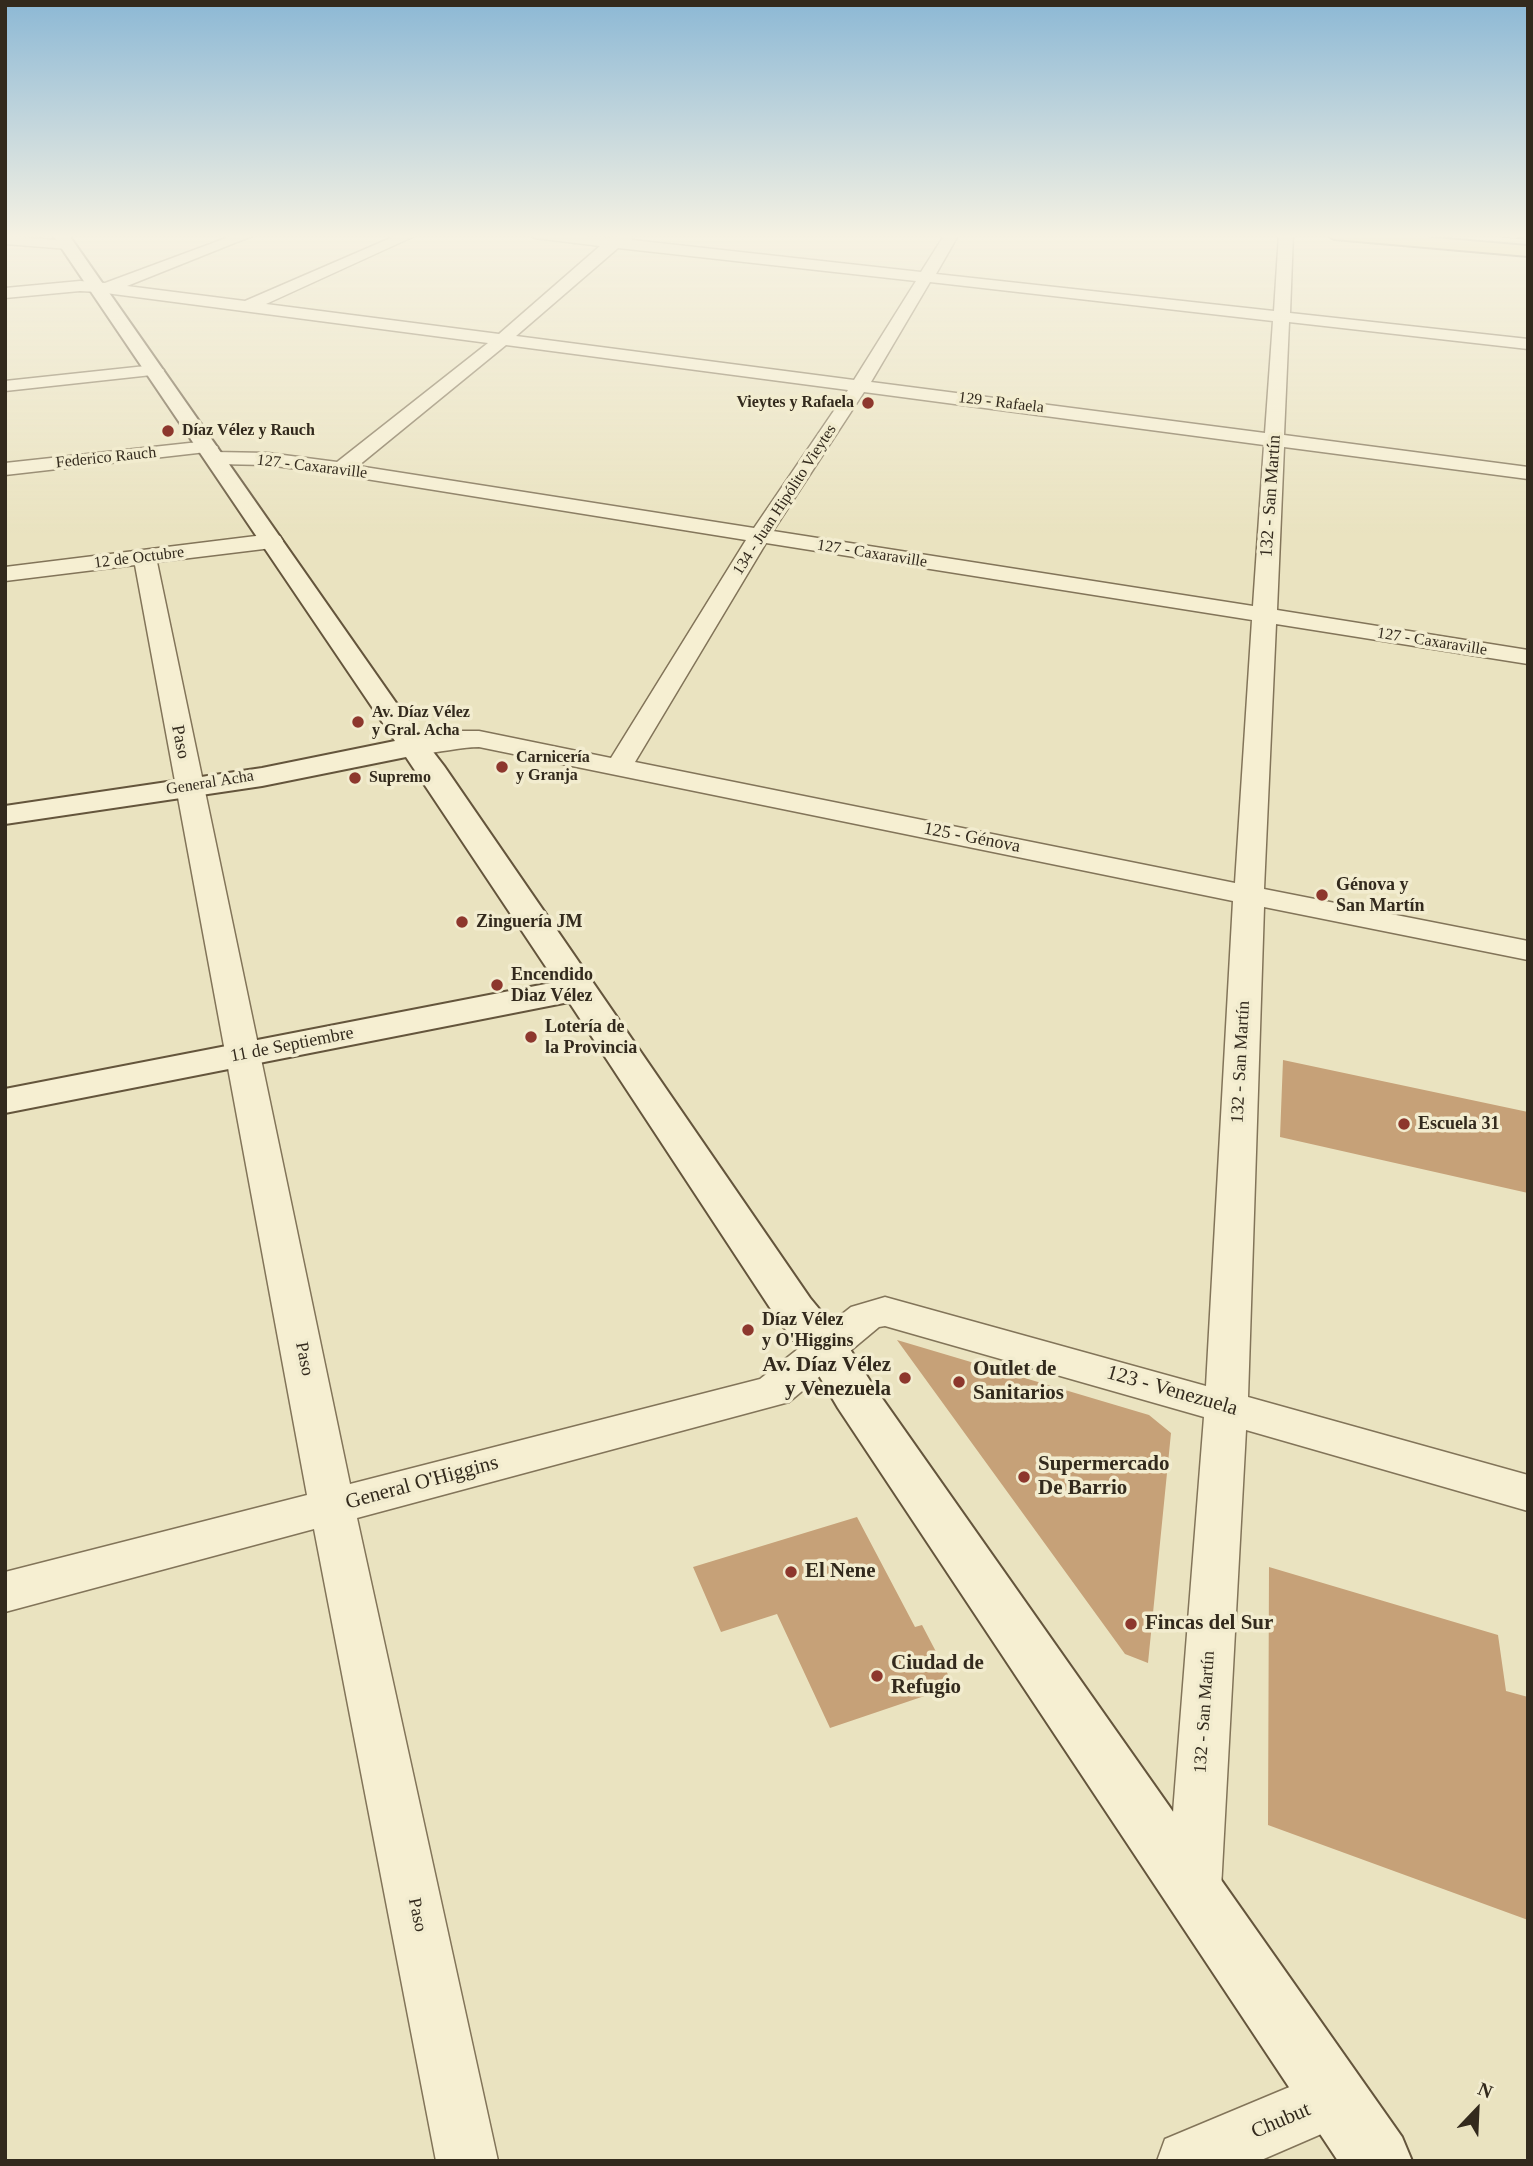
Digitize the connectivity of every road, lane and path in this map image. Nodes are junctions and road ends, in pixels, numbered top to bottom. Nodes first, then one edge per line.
1 (131, 335) edge
2 (465, 335) edge
3 (509, 335) edge
4 (891, 335) edge
5 (1279, 335) edge
6 (1446, 335) edge
7 (503, 340) junction
8 (1528, 344) edge
9 (155, 370) junction
10 (860, 385) junction
11 (5, 386) edge
12 (1275, 439) junction
13 (211, 453) junction
14 (5, 469) edge
15 (341, 470) junction
16 (1528, 473) edge
17 (759, 536) junction
18 (272, 541) junction
19 (145, 557) junction
20 (5, 574) edge
21 (1264, 616) junction
22 (1528, 657) edge
23 (414, 746) junction
24 (619, 767) junction
25 (189, 787) junction
26 (5, 815) edge
27 (1249, 894) junction
28 (1528, 951) edge
29 (578, 989) junction
30 (244, 1054) junction
31 (5, 1101) edge
32 (827, 1350) junction
33 (1226, 1406) junction
34 (1528, 1493) edge
35 (332, 1506) junction
36 (5, 1592) edge
37 (1194, 1889) junction
38 (1335, 2098) junction
39 (467, 2161) edge
40 (1188, 2161) edge
41 (1378, 2161) edge

1 - 9 main road
2 - 7 street, 129 - Rafaela
3 - 7 street
4 - 10 street, 134 - Juan Hipólito Vieytes
5 - 12 street, 132 - San Martín
6 - 8 street
7 - 10 street, 129 - Rafaela
7 - 15 street
9 - 11 street
9 - 13 main road
10 - 12 street, 129 - Rafaela
10 - 17 street, 134 - Juan Hipólito Vieytes
12 - 16 street, 129 - Rafaela
12 - 21 street, 132 - San Martín
13 - 14 street, Federico Rauch
13 - 15 street, 127 - Caxaraville
13 - 18 main road
15 - 17 street, 127 - Caxaraville
17 - 21 street, 127 - Caxaraville
17 - 24 street, 134 - Juan Hipólito Vieytes
18 - 19 street, 12 de Octubre
18 - 23 main road
19 - 20 street, 12 de Octubre
19 - 25 street, Paso
21 - 22 street, 127 - Caxaraville
21 - 27 street, 132 - San Martín
23 - 24 street, 125 - Génova
23 - 25 main road, General Acha
23 - 29 main road
24 - 27 street, 125 - Génova
25 - 26 main road, General Acha
25 - 30 street, Paso
27 - 28 street, 125 - Génova
27 - 33 street, 132 - San Martín
29 - 30 main road, 11 de Septiembre
29 - 32 main road
30 - 31 main road, 11 de Septiembre
30 - 35 street, Paso
32 - 33 street, 123 - Venezuela
32 - 35 street, General O'Higgins
32 - 37 main road
33 - 34 street, 123 - Venezuela
33 - 37 street, 132 - San Martín
35 - 36 street, General O'Higgins
35 - 39 street, Paso
37 - 38 main road
38 - 40 street, Chubut
38 - 41 main road

